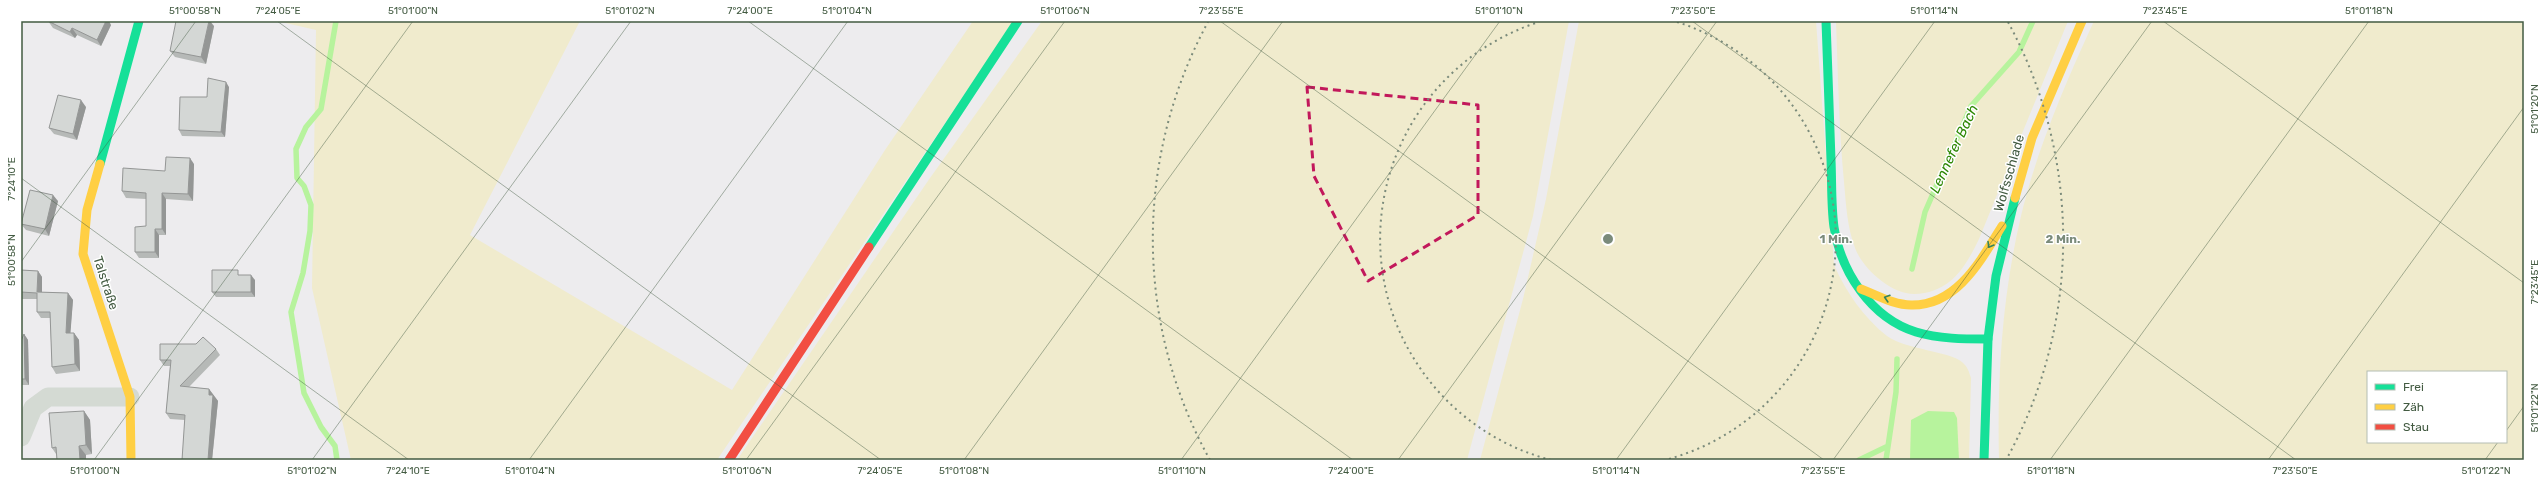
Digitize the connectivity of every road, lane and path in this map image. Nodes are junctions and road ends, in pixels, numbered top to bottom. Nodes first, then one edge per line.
1 (138, 21) edge
2 (1018, 21) edge
3 (1826, 21) edge
4 (2082, 21) edge
5 (2011, 211) junction
6 (1858, 288) junction
7 (1988, 339) junction
8 (130, 397) junction
9 (21, 437) edge
10 (131, 460) edge
11 (729, 460) edge
12 (1984, 460) edge

1 - 8 street, Talstraße
2 - 11 street
3 - 6 street
4 - 5 street, Wolfsschlade
5 -> 6 street
5 - 7 street, Wolfsschlade
6 - 7 street
7 - 12 street, Wolfsschlade
8 - 9 street
8 - 10 street, Talstraße

